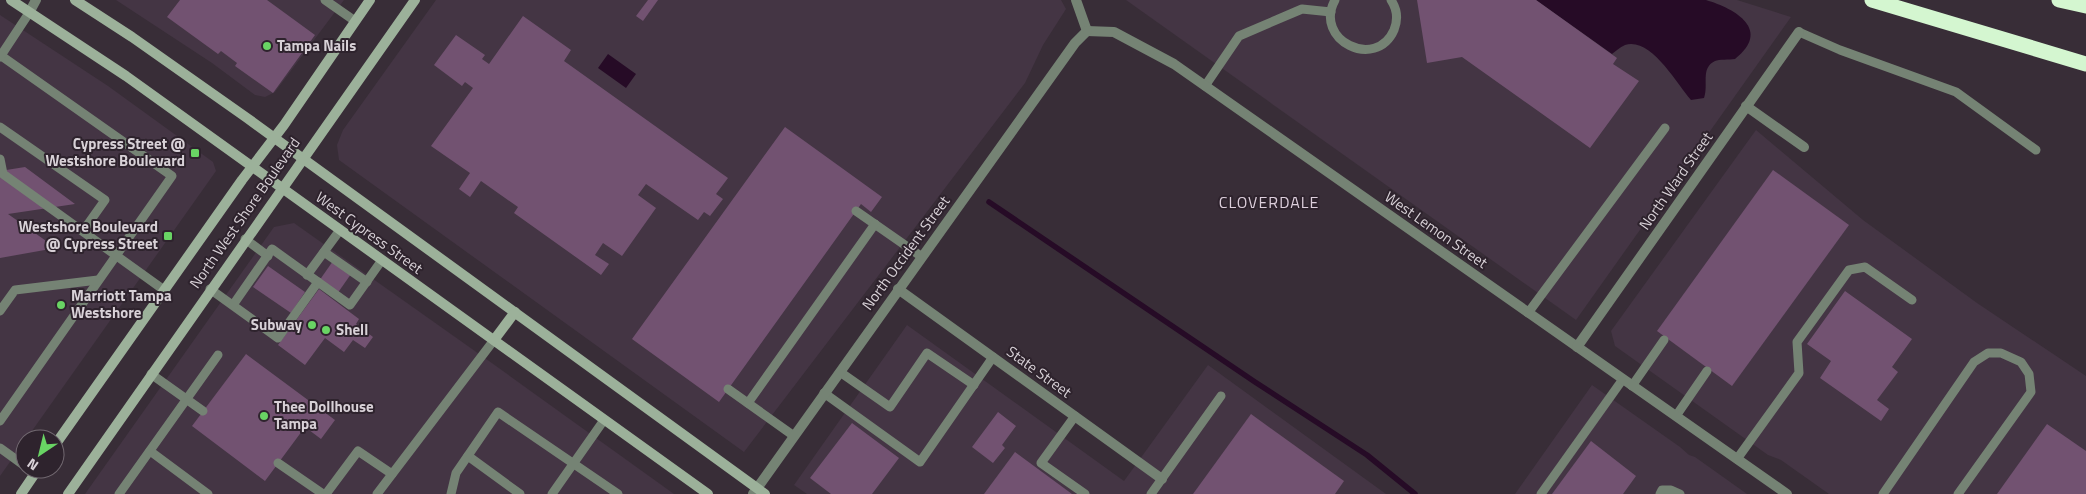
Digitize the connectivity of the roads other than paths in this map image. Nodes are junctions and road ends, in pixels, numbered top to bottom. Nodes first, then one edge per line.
1 (11, 0) edge
2 (36, 0) edge
3 (75, 0) edge
4 (325, 0) edge
5 (370, 0) edge
6 (415, 0) edge
7 (1076, 0) edge
8 (1335, 0) edge
9 (1392, 0) edge
10 (1872, 0) edge
11 (2059, 0) edge
12 (2086, 6) edge
13 (1330, 12) junction
14 (29, 13) junction
15 (355, 21) junction
16 (1087, 31) junction
17 (1800, 32) joint
18 (0, 56) edge
19 (2086, 64) edge
20 (1205, 86) junction
21 (1746, 106) junction
22 (0, 126) edge
23 (1665, 128) dead end
24 (274, 138) junction
25 (1804, 147) dead end
26 (2036, 150) dead end
27 (302, 158) junction
28 (0, 159) edge
29 (253, 166) junction
30 (281, 187) junction
31 (856, 211) dead end
32 (875, 224) junction
33 (340, 230) junction
34 (83, 231) junction
35 (245, 239) junction
36 (324, 252) junction
37 (116, 255) junction
38 (268, 256) junction
39 (922, 257) junction
40 (382, 260) junction
41 (307, 275) junction
42 (98, 280) junction
43 (318, 282) junction
44 (366, 282) junction
45 (210, 289) junction
46 (898, 289) junction
47 (164, 290) junction
48 (1912, 300) dead end
49 (233, 305) junction
50 (0, 311) edge
51 (515, 312) junction
52 (1528, 313) junction
53 (494, 340) junction
54 (1664, 340) dead end
55 (1577, 347) junction
56 (218, 355) dead end
57 (993, 358) junction
58 (1707, 371) dead end
59 (840, 372) junction
60 (151, 374) junction
61 (1628, 382) junction
62 (974, 385) junction
63 (728, 389) dead end
64 (824, 393) junction
65 (1221, 396) dead end
66 (186, 399) junction
67 (748, 403) junction
68 (203, 411) dead end
69 (1075, 416) junction
70 (1676, 416) junction
71 (604, 420) junction
72 (0, 421) edge
73 (65, 432) edge
74 (794, 436) junction
75 (0, 448) edge
76 (150, 451) junction
77 (468, 456) junction
78 (15, 459) edge
79 (1737, 459) junction
80 (278, 463) dead end
81 (574, 463) junction
82 (392, 474) junction
83 (29, 479) edge
84 (1162, 479) junction
85 (194, 490) edge
86 (759, 492) edge
87 (21, 494) edge
88 (68, 494) edge
89 (119, 494) edge
90 (208, 494) edge
91 (325, 494) edge
92 (377, 494) edge
93 (451, 494) edge
94 (520, 494) edge
95 (552, 494) edge
96 (618, 494) edge
97 (708, 494) edge
98 (1085, 494) edge
99 (1151, 494) edge
100 (1541, 494) edge
101 (1660, 494) edge
102 (1680, 494) edge
103 (1787, 494) edge
104 (1883, 494) edge
105 (1958, 494) edge

1 - 14 street, West Cypress Street
2 - 14 street
3 - 24 street, West Cypress Street
4 - 15 lane
5 - 15 street, North West Shore Boulevard
6 - 27 street, North West Shore Boulevard
7 - 16 street
8 - 13 lane
9 - 13 lane
10 - 19 highway
11 - 12 highway
13 - 20 lane
14 - 18 lane
14 - 29 street, West Cypress Street
15 - 24 street, North West Shore Boulevard
16 - 20 street, West Lemon Street
16 - 39 street, North Occident Street
17 - 21 street, North Ward Street
17 - 26 lane
18 - 37 lane
20 - 52 street, West Lemon Street
21 - 25 street
21 - 55 street, North Ward Street
22 - 34 lane
23 - 52 lane
24 - 27 street, West Cypress Street
24 - 29 street, North West Shore Boulevard
27 - 30 street, North West Shore Boulevard
27 - 51 street, West Cypress Street
28 - 34 lane
29 - 30 street, West Cypress Street
29 - 47 street, North West Shore Boulevard
30 - 33 street, West Cypress Street
30 - 35 street, North West Shore Boulevard
31 - 32 lane
32 - 39 lane
32 - 67 lane
33 - 36 lane
33 - 40 street, West Cypress Street
34 - 37 lane
35 - 38 lane
35 - 45 street, North West Shore Boulevard
36 - 41 lane
36 - 44 lane
37 - 42 lane
37 - 47 lane
38 - 41 lane
38 - 49 lane
39 - 46 street, North Occident Street
40 - 44 lane
40 - 53 street, West Cypress Street
41 - 43 lane
42 - 50 lane
42 - 72 lane
43 - 44 lane
43 - 49 lane
45 - 49 lane
45 - 60 street, North West Shore Boulevard
46 - 57 street, State Street
46 - 59 street, North Occident Street
47 - 73 street, North West Shore Boulevard
48 - 79 lane
51 - 53 street
51 - 86 street, West Cypress Street
52 - 55 street, West Lemon Street
53 - 71 street, West Cypress Street
53 - 82 lane
54 - 61 lane
55 - 61 street, West Lemon Street
56 - 66 lane
57 - 62 lane
57 - 69 street, State Street
58 - 70 lane
59 - 62 lane
59 - 64 street, North Occident Street
60 - 66 lane
60 - 88 street, North West Shore Boulevard
61 - 70 street, West Lemon Street
61 - 100 lane
62 - 64 lane
63 - 67 lane
64 - 74 street, North Occident Street
65 - 84 lane
66 - 68 lane
66 - 76 lane
67 - 74 lane
69 - 84 street, State Street
69 - 98 lane
70 - 79 street, West Lemon Street
71 - 81 lane
71 - 97 street, West Cypress Street
74 - 86 street, North Occident Street
75 - 78 lane
76 - 85 lane
76 - 89 lane
77 - 81 lane
77 - 93 lane
77 - 94 lane
79 - 103 street, West Lemon Street
80 - 91 lane
81 - 95 lane
81 - 96 lane
82 - 91 lane
82 - 92 lane
83 - 87 street
84 - 99 lane
85 - 90 lane
101 - 102 lane
104 - 105 lane

